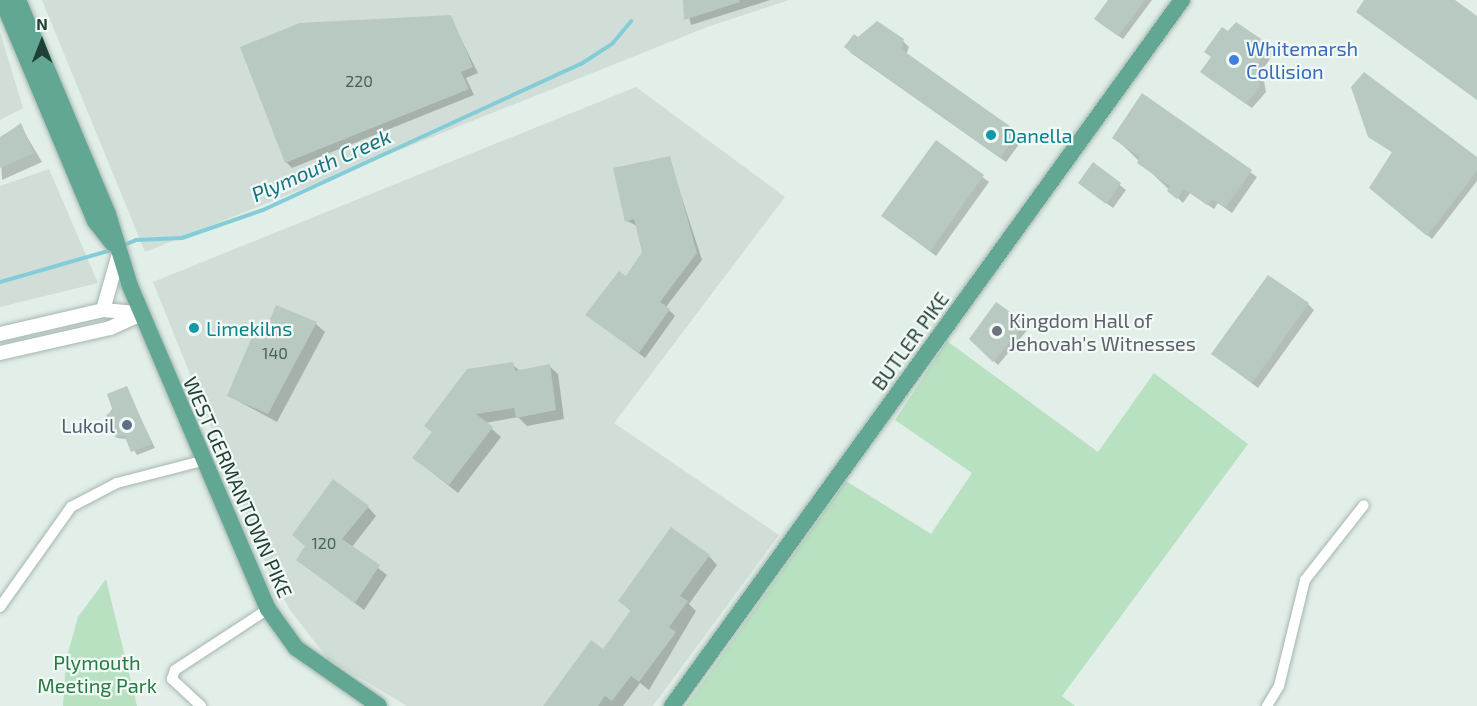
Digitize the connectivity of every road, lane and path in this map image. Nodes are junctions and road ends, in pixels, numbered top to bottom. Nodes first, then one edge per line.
1 (2, 0) edge
2 (18, 0) edge
3 (1182, 0) edge
4 (116, 250) junction
5 (103, 310) junction
6 (141, 314) junction
7 (0, 333) edge
8 (0, 353) edge
9 (205, 460) junction
10 (1364, 505) dead end
11 (0, 607) edge
12 (268, 609) junction
13 (201, 706) edge
14 (379, 706) edge
15 (672, 706) edge
16 (1267, 706) edge

1 - 4 main road, WEST GERMANTOWN PIKE
2 - 4 main road, WEST GERMANTOWN PIKE
3 - 15 main road, BUTLER PIKE
4 - 5 main road
4 - 6 main road, WEST GERMANTOWN PIKE
5 - 6 main road
5 - 7 main road
6 - 8 main road
6 - 9 main road, WEST GERMANTOWN PIKE
9 - 11 street
9 - 12 main road, WEST GERMANTOWN PIKE
10 - 16 street
12 - 13 street
12 - 14 main road, WEST GERMANTOWN PIKE

